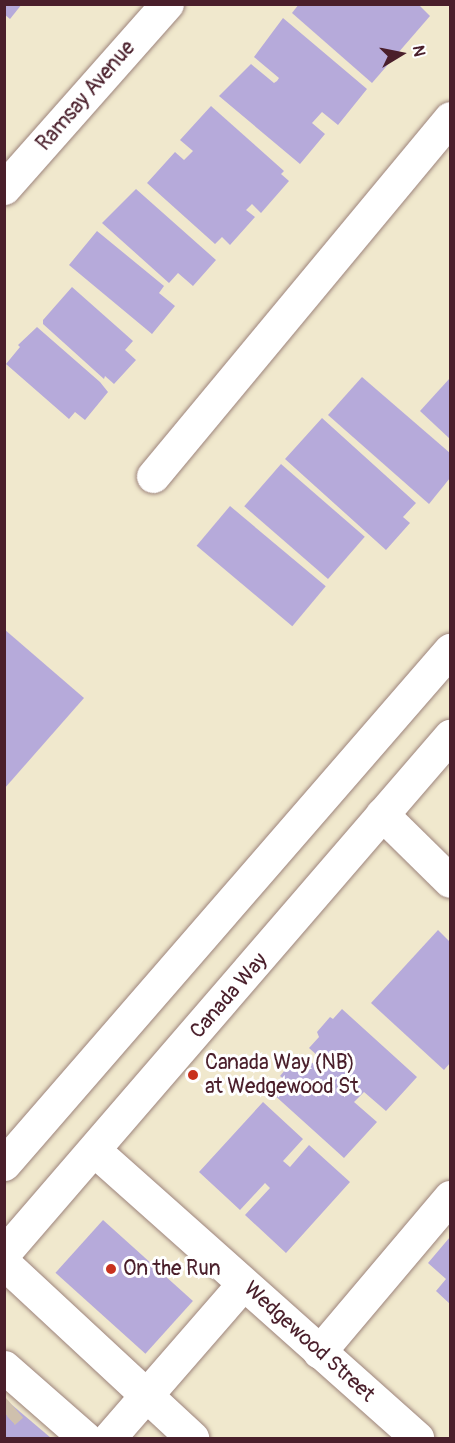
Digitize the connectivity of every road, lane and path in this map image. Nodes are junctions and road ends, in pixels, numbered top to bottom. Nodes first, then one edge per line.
1 (166, 4) edge
2 (450, 118) edge
3 (4, 188) edge
4 (153, 476) dead end
5 (450, 650) edge
6 (450, 736) edge
7 (382, 814) junction
8 (450, 881) edge
9 (94, 1150) junction
10 (4, 1164) edge
11 (450, 1197) edge
12 (4, 1253) edge
13 (4, 1263) edge
14 (243, 1284) junction
15 (320, 1352) junction
16 (14, 1386) edge
17 (148, 1394) junction
18 (85, 1438) edge
19 (110, 1438) edge
20 (192, 1438) edge
21 (417, 1438) edge

1 - 3 main road, Ramsay Avenue
2 - 4 main road
5 - 10 main road
6 - 7 main road, Canada Way
7 - 8 main road
7 - 9 main road, Canada Way
9 - 12 main road, Canada Way
9 - 14 main road, Wedgewood Street
11 - 15 main road
13 - 17 main road
14 - 15 main road, Wedgewood Street
14 - 17 main road
15 - 21 main road, Wedgewood Street
16 - 18 main road
17 - 19 main road
17 - 20 main road

